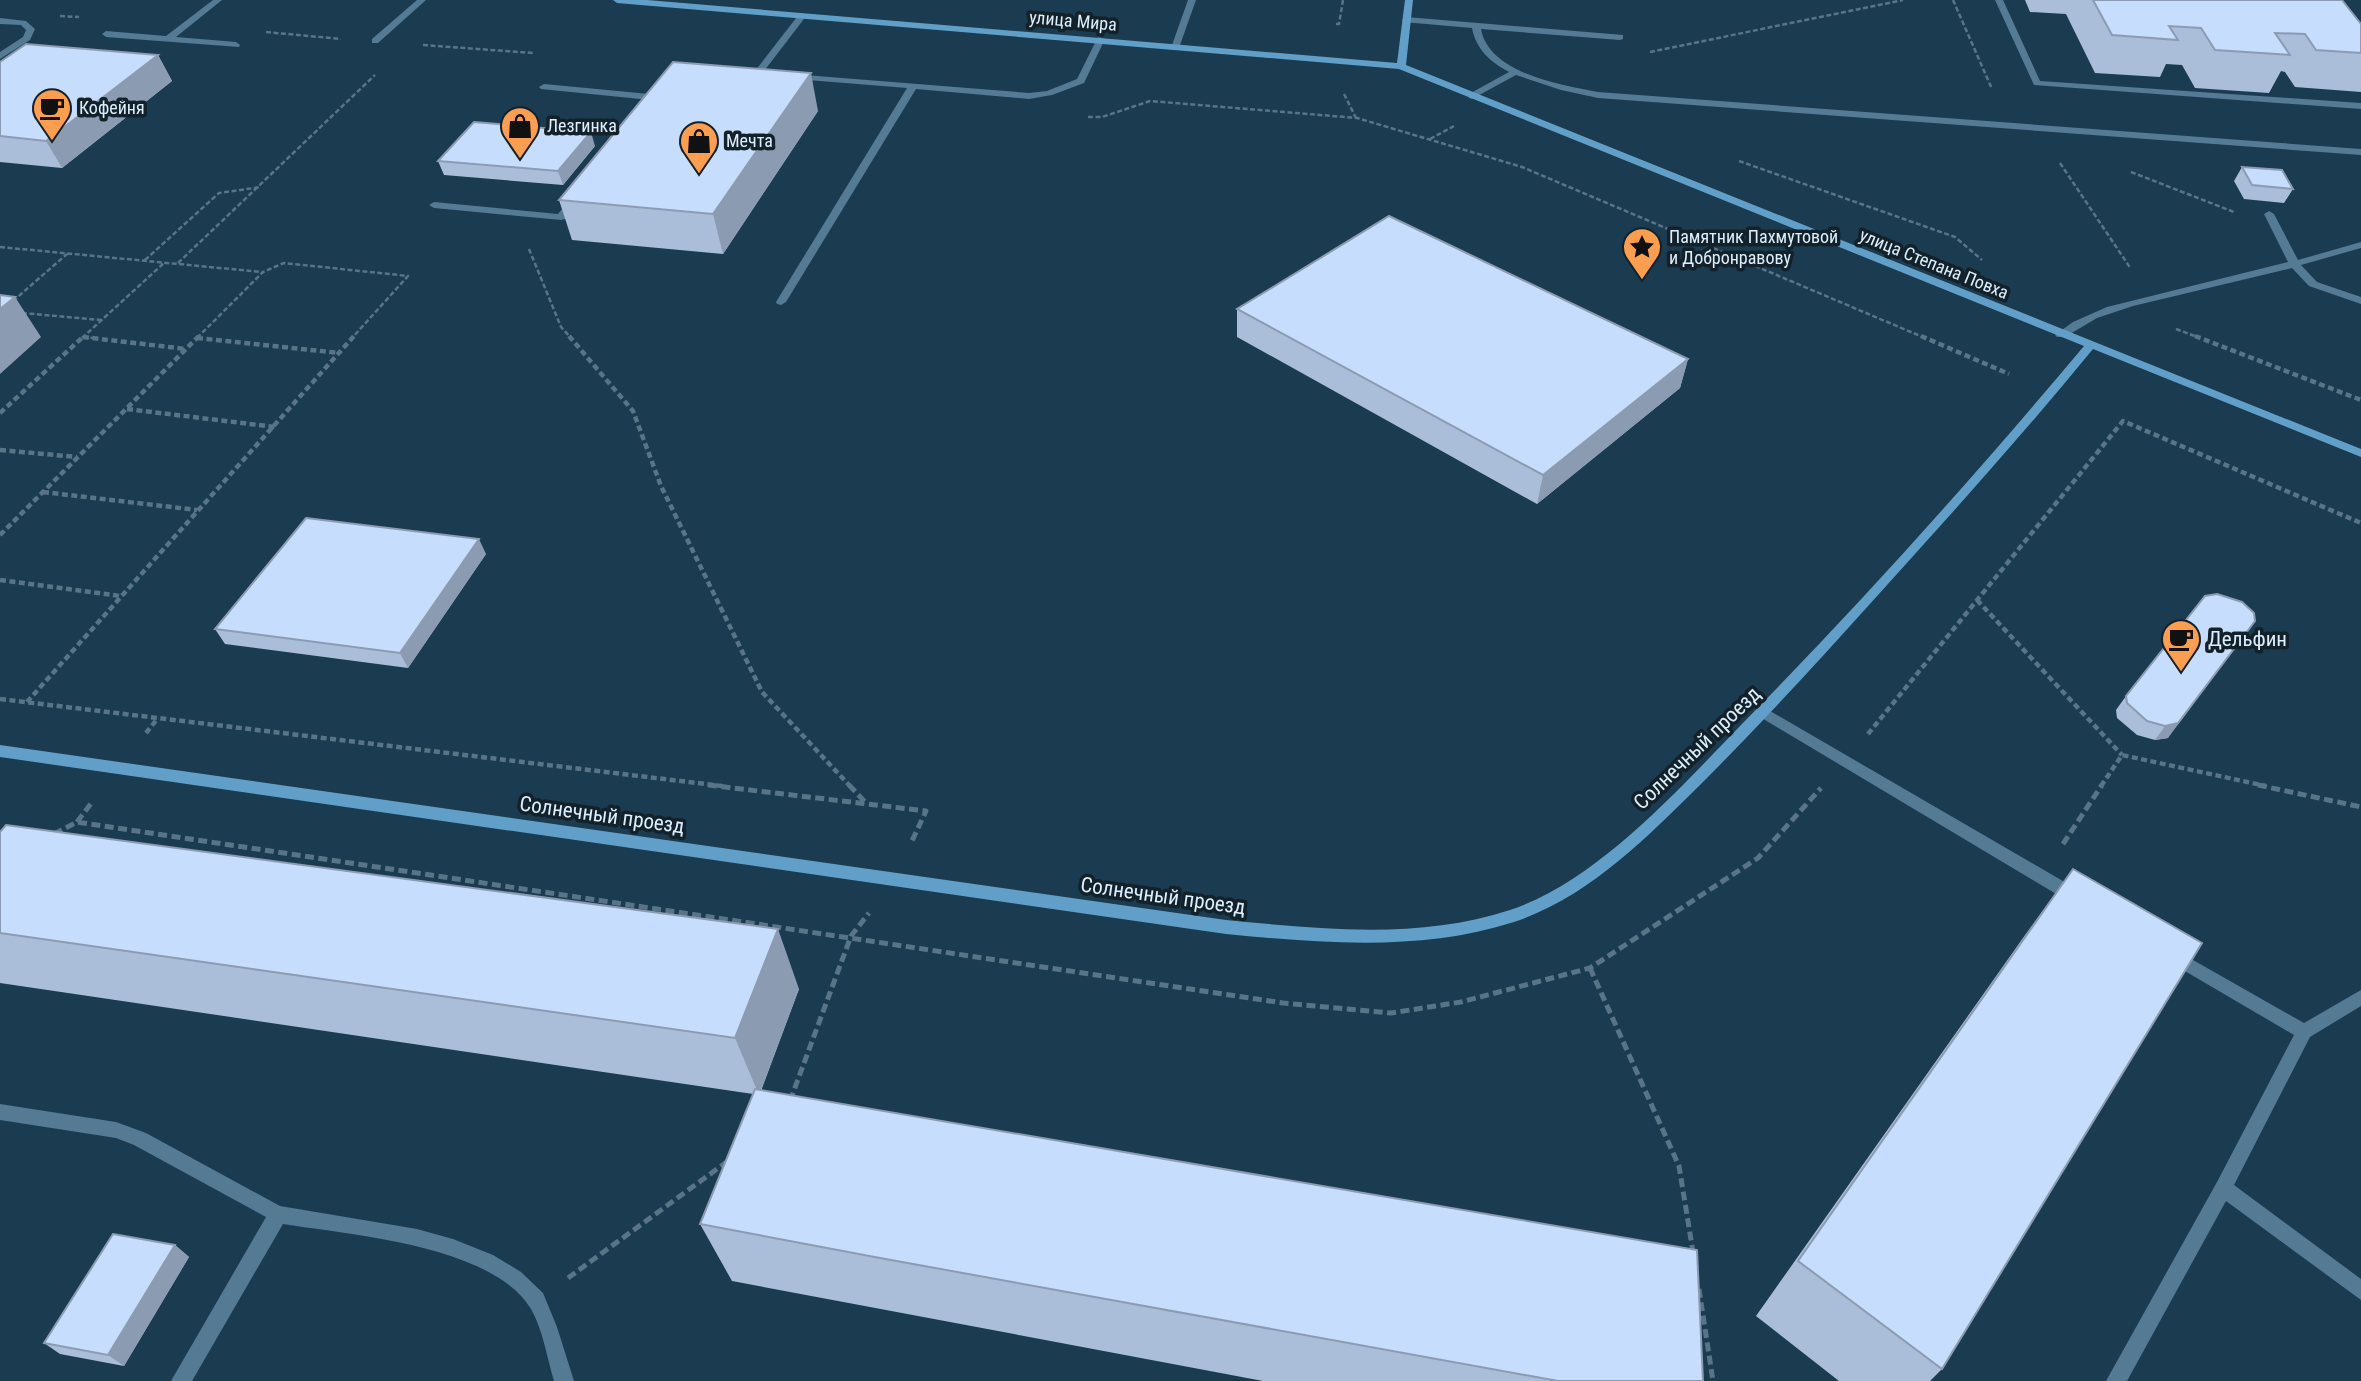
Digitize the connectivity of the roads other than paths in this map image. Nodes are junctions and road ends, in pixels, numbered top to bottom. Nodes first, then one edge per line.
1 (218, 0) edge
2 (422, 0) edge
3 (617, 0) edge
4 (1192, 0) edge
5 (1409, 0) edge
6 (1999, 0) edge
7 (803, 15) junction
8 (1406, 20) junction
9 (0, 21) edge
10 (1476, 25) junction
11 (106, 34) dead end
12 (1620, 37) dead end
13 (168, 39) junction
14 (1101, 40) junction
15 (375, 41) road end
16 (236, 45) dead end
17 (1176, 45) junction
18 (0, 56) edge
19 (1401, 66) junction
20 (1515, 72) junction
21 (771, 74) edge
22 (784, 75) edge
23 (914, 86) junction
24 (544, 88) dead end
25 (669, 90) edge
26 (1472, 96) junction
27 (660, 98) junction
28 (2361, 106) edge
29 (652, 108) edge
30 (2361, 152) edge
31 (586, 187) edge
32 (434, 205) dead end
33 (2269, 214) dead end
34 (2361, 245) edge
35 (2295, 265) junction
36 (2361, 301) edge
37 (781, 302) dead end
38 (2061, 335) junction
39 (2090, 346) junction
40 (2361, 453) edge
41 (1765, 713) junction
42 (0, 751) edge
43 (2089, 905) edge
44 (2160, 947) edge
45 (2361, 997) edge
46 (2304, 1032) junction
47 (0, 1112) edge
48 (2223, 1188) junction
49 (278, 1214) junction
50 (2361, 1291) edge
51 (181, 1381) edge
52 (564, 1381) edge
53 (2116, 1381) edge

1 - 13 lane
2 - 15 lane
3 - 7 street, улица Мира
4 - 17 lane
5 - 8 street
6 - 28 lane
7 - 14 street, улица Мира
7 - 21 lane
8 - 10 lane
8 - 19 street
9 - 18 lane
10 - 12 lane
10 - 20 lane
11 - 13 lane
13 - 16 lane
14 - 17 street, улица Мира
14 - 23 lane
17 - 19 street, улица Мира
19 - 26 street, улица Степана Повха
20 - 26 lane
20 - 30 lane
22 - 23 lane
23 - 37 lane
24 - 27 lane
25 - 27 lane
26 - 38 street, улица Степана Повха
27 - 29 lane
31 - 32 lane
33 - 35 lane
34 - 35 lane
35 - 36 lane
35 - 38 lane
38 - 39 street, улица Степана Повха
39 - 40 street, улица Степана Повха
39 - 41 street, Солнечный проезд
41 - 42 street, Солнечный проезд
41 - 43 lane
44 - 46 lane
45 - 46 lane
46 - 48 lane
47 - 49 lane
48 - 50 lane
48 - 53 lane
49 - 51 lane
49 - 52 lane

